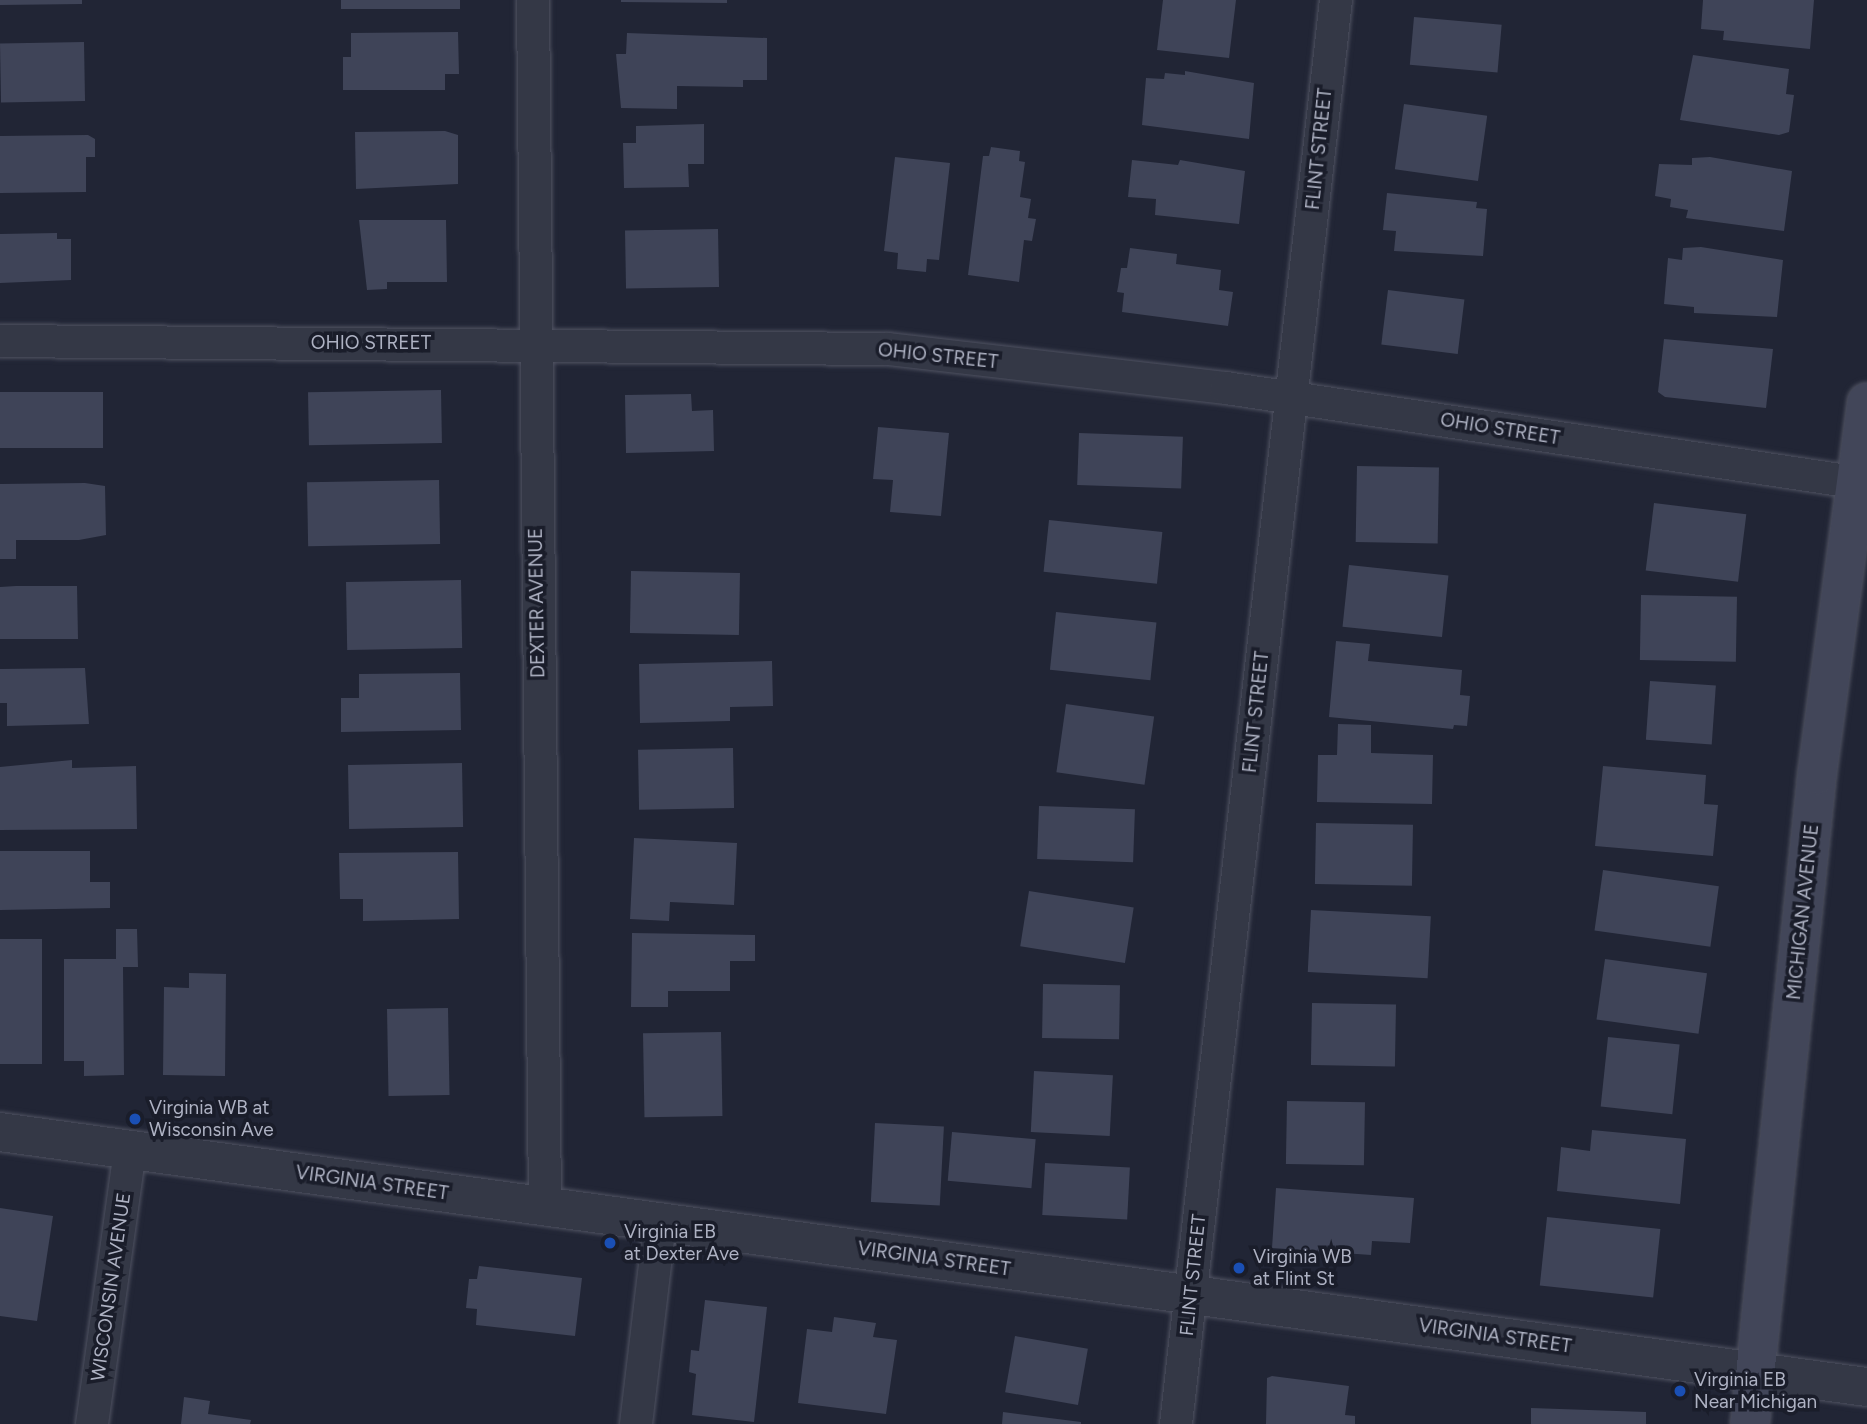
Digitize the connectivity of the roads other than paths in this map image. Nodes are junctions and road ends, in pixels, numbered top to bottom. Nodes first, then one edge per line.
1 (533, 0) edge
2 (1336, 0) edge
3 (0, 341) edge
4 (533, 344) junction
5 (1292, 398) junction
6 (1867, 402) edge
7 (1863, 484) edge
8 (0, 1132) edge
9 (130, 1150) junction
10 (545, 1206) junction
11 (660, 1222) junction
12 (1190, 1294) junction
13 (1756, 1371) junction
14 (1867, 1387) edge
15 (92, 1424) edge
16 (636, 1424) edge
17 (1176, 1424) edge
18 (1749, 1424) edge

1 - 4 street, DEXTER AVENUE
2 - 5 street, FLINT STREET
3 - 4 street, OHIO STREET
4 - 5 street, OHIO STREET
4 - 10 street, DEXTER AVENUE
5 - 7 street, OHIO STREET
5 - 12 street, FLINT STREET
6 - 7 main road, MICHIGAN AVENUE
7 - 13 main road, MICHIGAN AVENUE
8 - 9 street, VIRGINIA STREET
9 - 10 street, VIRGINIA STREET
9 - 15 street, WISCONSIN AVENUE
10 - 11 street, VIRGINIA STREET
11 - 12 street, VIRGINIA STREET
11 - 16 street
12 - 13 street, VIRGINIA STREET
12 - 17 street, FLINT STREET
13 - 14 street, VIRGINIA STREET
13 - 18 main road, MICHIGAN AVENUE

